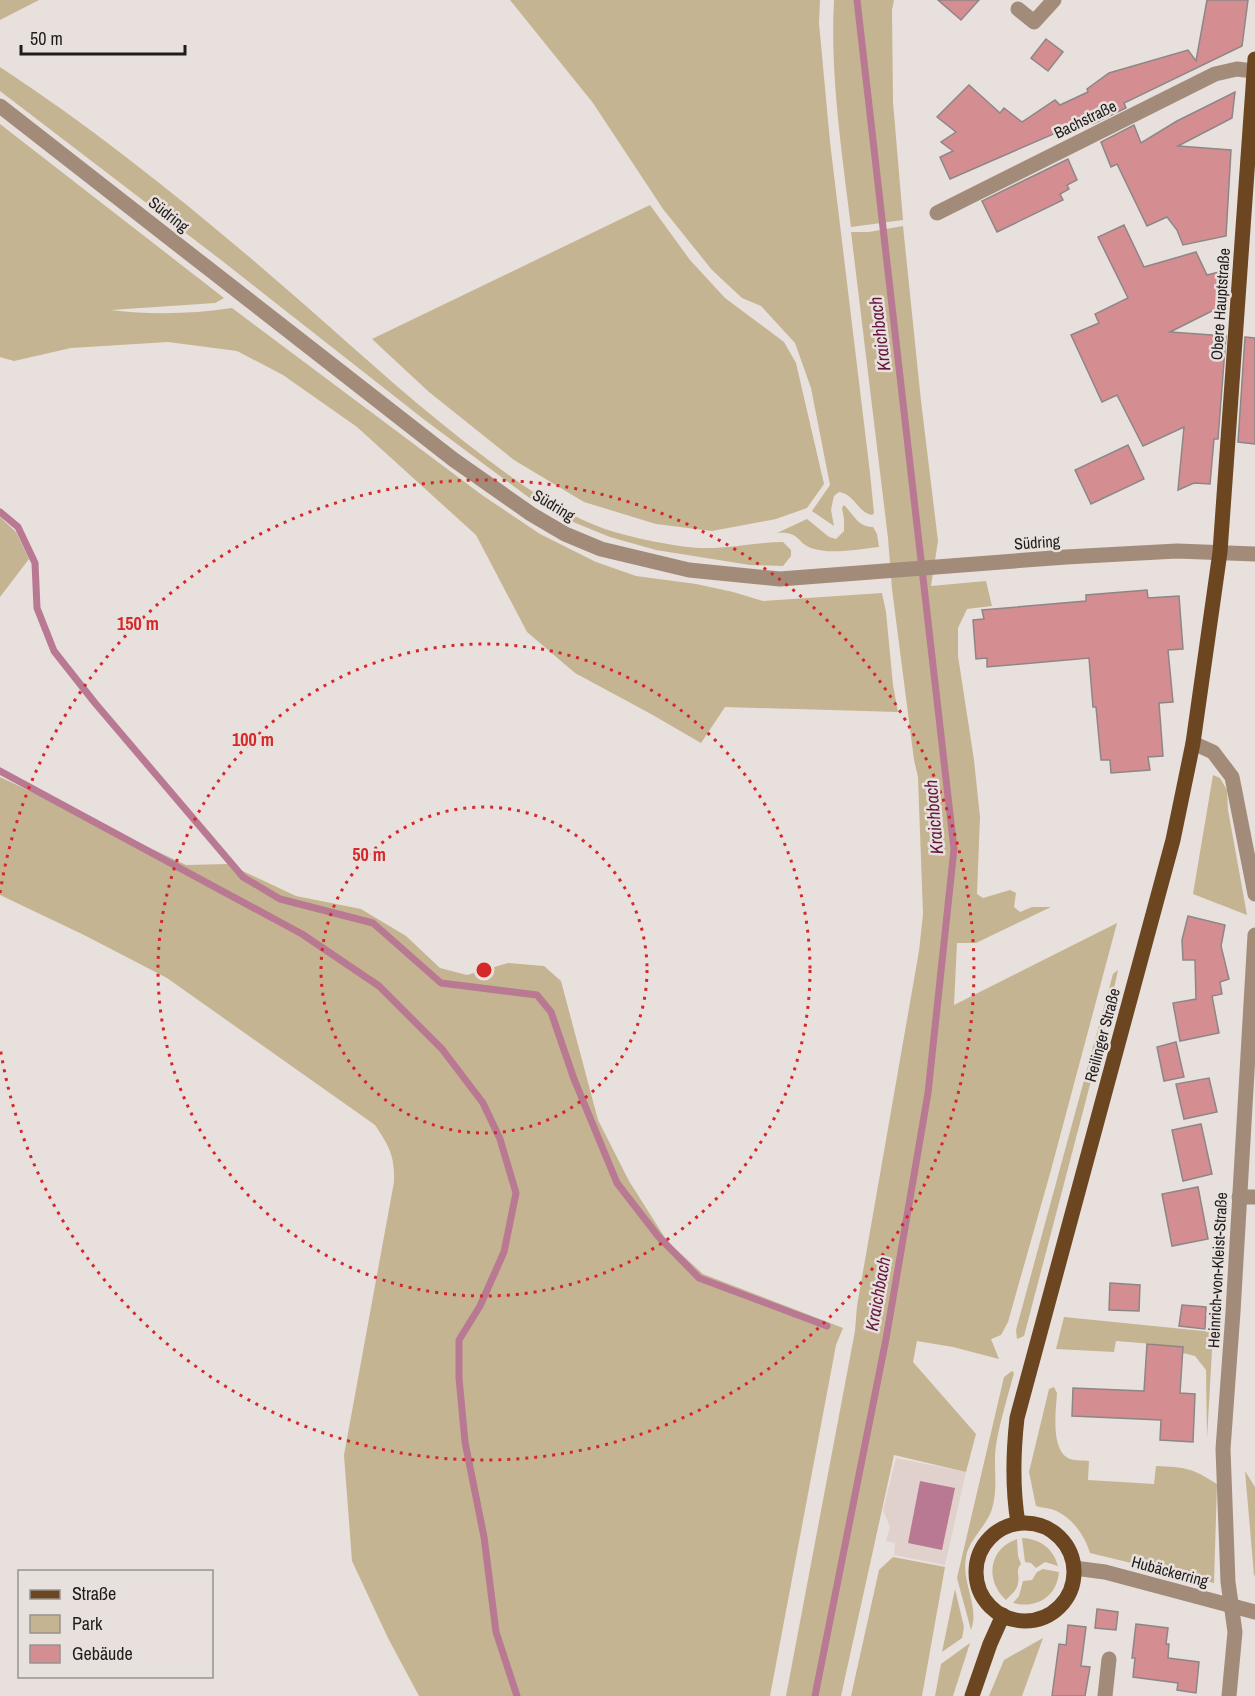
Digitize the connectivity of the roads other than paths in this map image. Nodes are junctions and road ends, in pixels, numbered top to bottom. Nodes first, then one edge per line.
1 (1053, 0) edge
2 (1018, 9) dead end
3 (1254, 65) edge
4 (0, 105) edge
5 (1251, 161) edge
6 (937, 213) dead end
7 (1220, 552) junction
8 (1255, 554) edge
9 (1193, 743) junction
10 (1255, 894) edge
11 (1255, 935) edge
12 (1239, 1197) junction
13 (1255, 1197) edge
14 (1018, 1523) junction
15 (1074, 1568) junction
16 (1232, 1606) junction
17 (1255, 1612) edge
18 (1003, 1615) junction
19 (1108, 1659) dead end
20 (972, 1696) edge
21 (1105, 1696) edge
22 (1230, 1696) edge

1 - 2 street
3 - 5 main road, Obere Hauptstraße
3 - 6 street, Bachstraße
4 - 7 street, Südring
5 - 7 main road, Obere Hauptstraße
7 - 8 street, Südring
7 - 9 main road, Reilinger Straße
9 - 10 street
9 - 14 main road, Reilinger Straße
11 - 12 street, Heinrich-von-Kleist-Straße
12 - 13 street
12 - 16 street, Heinrich-von-Kleist-Straße
14 - 15 main road
14 - 18 main road
15 - 16 street, Hubäckerring
15 - 18 main road
16 - 17 street, Hubäckerring
16 - 22 street, Heinrich-von-Kleist-Straße
18 - 20 main road
19 - 21 street

